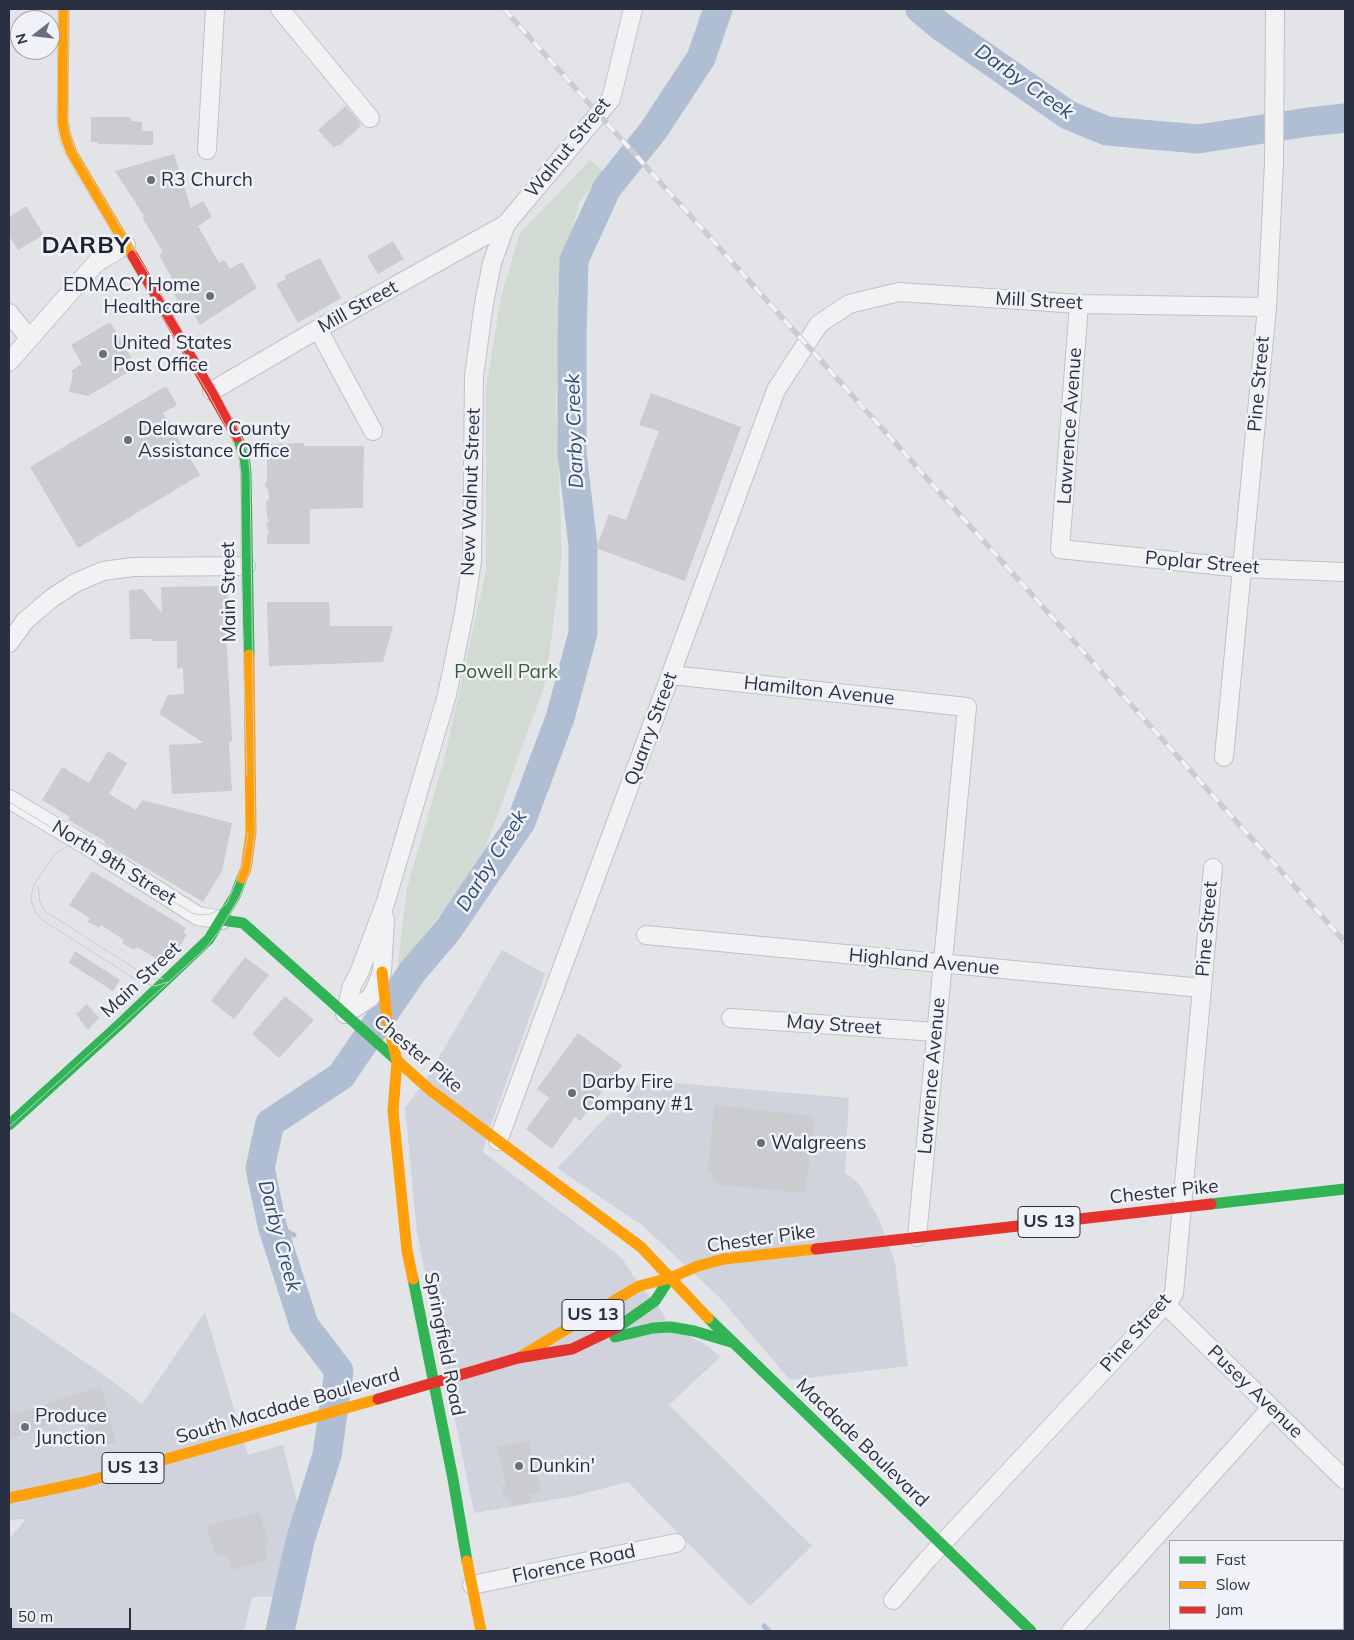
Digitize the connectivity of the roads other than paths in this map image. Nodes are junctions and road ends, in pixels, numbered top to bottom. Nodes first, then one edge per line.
1 (64, 9) edge
2 (215, 9) edge
3 (280, 9) edge
4 (633, 9) edge
5 (1275, 9) edge
6 (370, 118) dead end
7 (207, 150) dead end
8 (506, 224) junction
9 (126, 245) junction
10 (1079, 304) junction
11 (1267, 307) junction
12 (9, 314) edge
13 (819, 324) joint
14 (318, 329) junction
15 (29, 338) junction
16 (9, 362) edge
17 (212, 391) junction
18 (373, 431) dead end
19 (1060, 549) joint
20 (246, 566) junction
21 (1242, 568) junction
22 (1345, 572) edge
23 (9, 643) edge
24 (671, 675) junction
25 (967, 707) joint
26 (1224, 757) dead end
27 (9, 799) edge
28 (1213, 868) dead end
29 (385, 904) junction
30 (222, 920) junction
31 (646, 935) dead end
32 (943, 963) junction
33 (382, 972) junction
34 (1202, 988) junction
35 (345, 1014) junction
36 (731, 1018) dead end
37 (936, 1032) junction
38 (397, 1061) junction
39 (9, 1125) edge
40 (498, 1141) junction
41 (1345, 1189) edge
42 (1181, 1208) junction
43 (917, 1237) junction
44 (670, 1278) junction
45 (1165, 1304) junction
46 (734, 1343) junction
47 (586, 1344) junction
48 (518, 1358) junction
49 (434, 1383) junction
50 (1271, 1408) junction
51 (1345, 1480) edge
52 (9, 1498) edge
53 (676, 1543) dead end
54 (942, 1545) junction
55 (472, 1585) junction
56 (893, 1600) dead end
57 (481, 1631) edge
58 (1031, 1631) edge
59 (1071, 1631) edge

1 - 9 main road, Main Street
2 - 7 street
3 - 6 street
4 - 8 street, Walnut Street
5 - 11 street, Pine Street
8 - 14 street, Mill Street
8 - 29 street, New Walnut Street
9 - 15 street
9 - 17 main road, Main Street
10 - 11 street, Mill Street
10 - 13 street, Mill Street
10 - 19 street, Lawrence Avenue
11 - 21 street, Pine Street
12 - 15 street
13 - 24 street, Quarry Street
14 - 17 street, Mill Street
14 - 18 street
15 - 16 street
17 - 20 main road, Main Street
19 - 21 street, Poplar Street
20 - 23 street
20 - 30 main road, Main Street
21 - 22 street, Poplar Street
21 - 26 street, Pine Street
24 - 25 street, Hamilton Avenue
24 - 40 street, Quarry Street
25 - 32 street, Lawrence Avenue
27 - 30 street, North 9th Street
28 - 34 street, Pine Street
29 - 33 street, New Walnut Street
29 - 35 street, New Walnut Street
30 - 35 main road, Chester Pike
30 - 39 main road, Main Street
31 - 32 street, Highland Avenue
32 - 34 street, Highland Avenue
32 - 37 street, Lawrence Avenue
33 - 35 street, New Walnut Street
33 - 38 main road, Springfield Road
34 - 42 street, Pine Street
35 - 38 main road, Chester Pike
36 - 37 street, May Street
37 - 43 street, Lawrence Avenue
38 - 40 main road, Chester Pike
38 - 49 main road, Springfield Road
40 - 44 main road, Chester Pike
41 - 42 main road, Chester Pike / US 13
42 - 43 main road, Chester Pike / US 13
42 - 45 street, Pine Street
43 - 44 main road, Chester Pike / US 13
44 - 46 main road, Macdade Boulevard
44 - 47 main road, South Macdade Boulevard / US 13
44 - 48 main road, South Macdade Boulevard / US 13
45 - 50 street, Pusey Avenue
45 - 54 street, Pine Street
46 - 47 main road
46 - 54 main road, Macdade Boulevard
47 - 48 main road, South Macdade Boulevard / US 13
48 - 49 main road, South Macdade Boulevard / US 13
49 - 52 main road, South Macdade Boulevard / US 13
49 - 55 main road, Springfield Road
50 - 51 street, Pusey Avenue
50 - 59 street
53 - 55 street, Florence Road
54 - 56 street, Pine Street
54 - 58 main road, Macdade Boulevard
55 - 57 main road, Springfield Road

